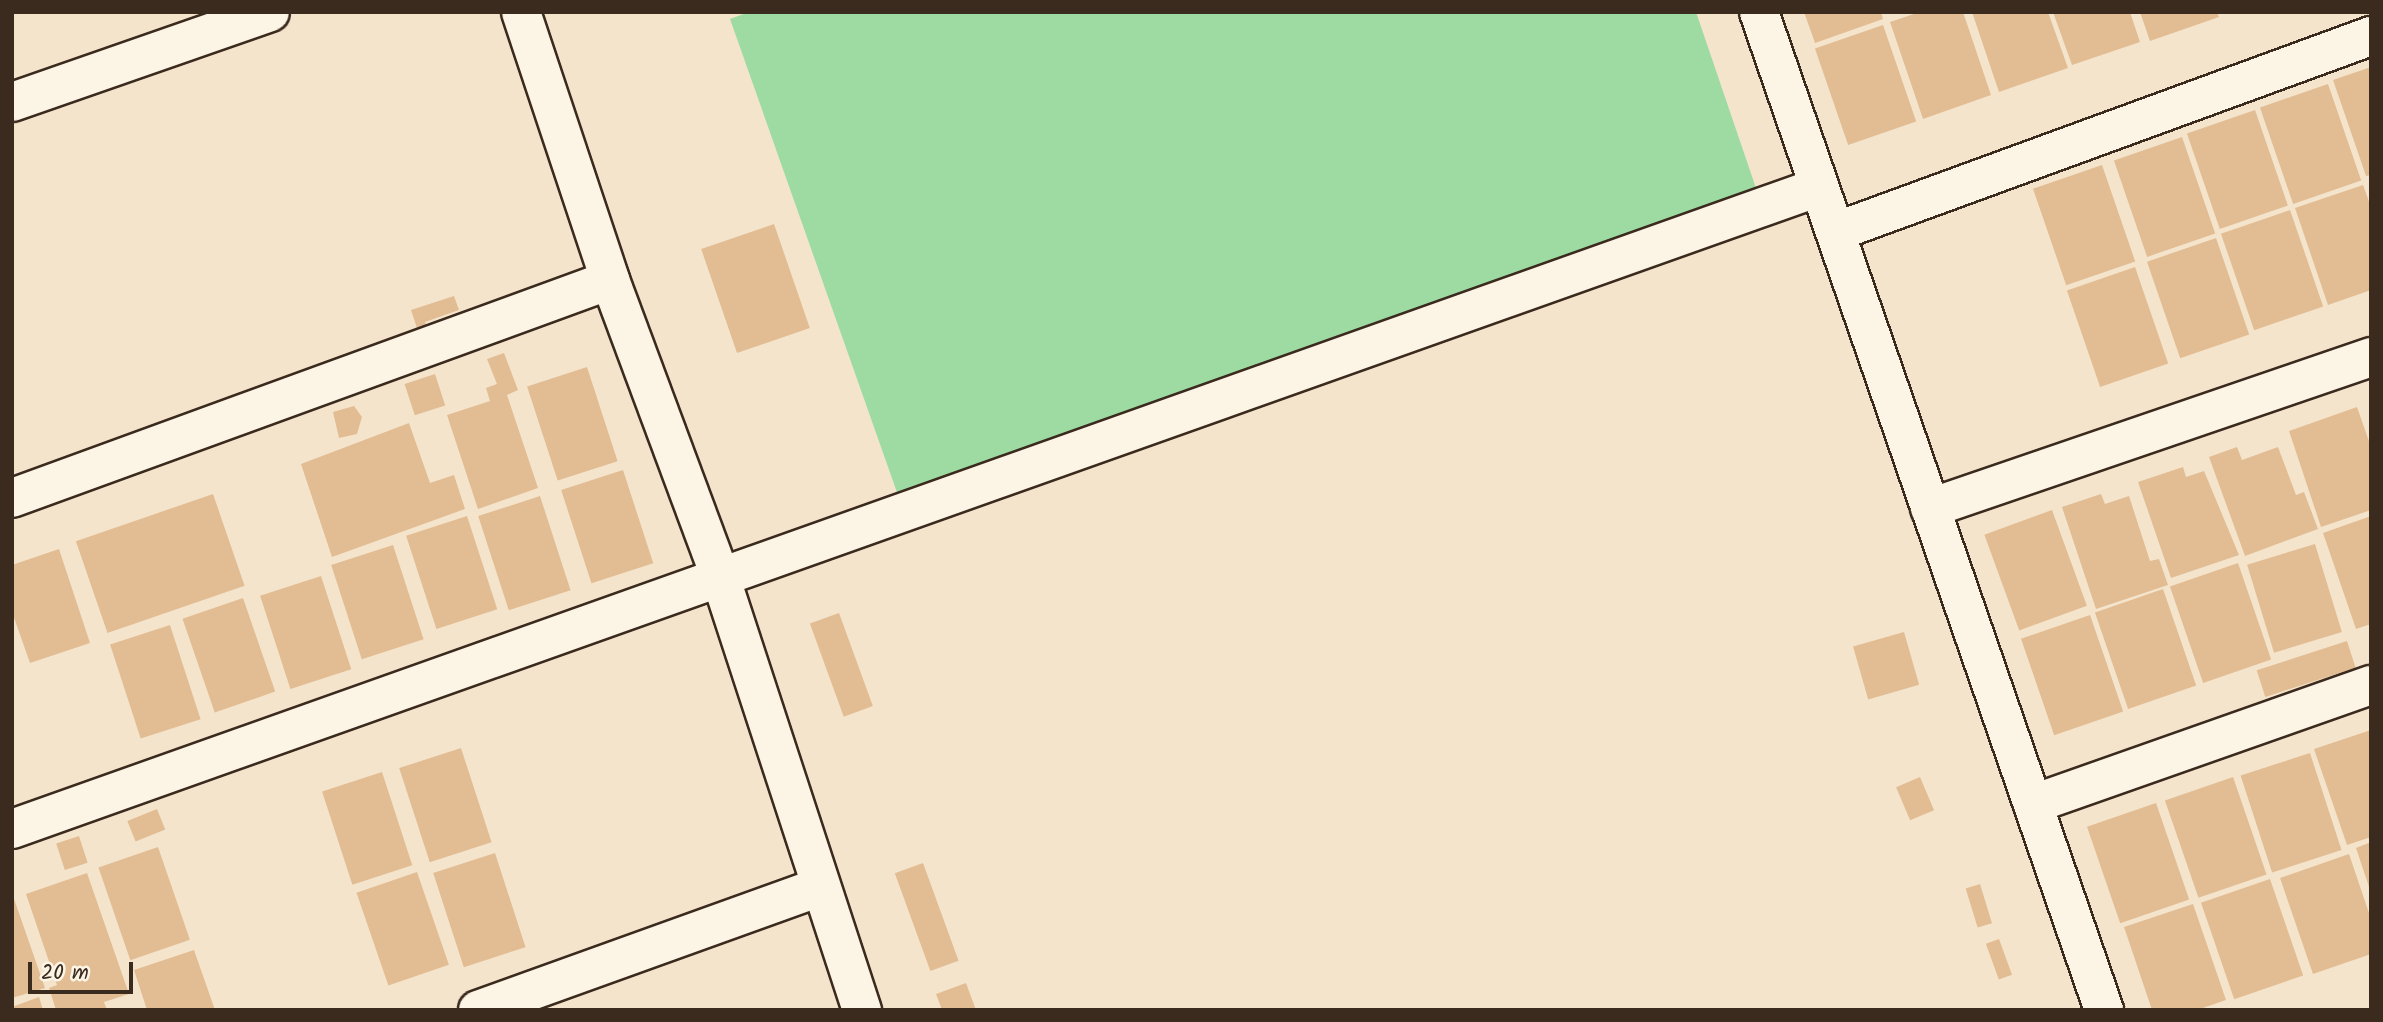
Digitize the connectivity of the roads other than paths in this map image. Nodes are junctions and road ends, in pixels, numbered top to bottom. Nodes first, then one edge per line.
1 (270, 12) edge
2 (521, 12) edge
3 (1759, 12) edge
4 (2371, 36) edge
5 (12, 102) edge
6 (1819, 187) junction
7 (1835, 232) junction
8 (610, 280) junction
9 (2371, 357) edge
10 (12, 498) edge
11 (1930, 508) junction
12 (720, 576) junction
13 (2371, 685) edge
14 (2033, 804) junction
15 (12, 829) edge
16 (820, 887) junction
17 (478, 1010) edge
18 (862, 1010) edge
19 (2104, 1010) edge

1 - 5 street
2 - 8 street
3 - 6 street
4 - 7 street
6 - 7 street
6 - 12 street
7 - 11 street
8 - 10 street
8 - 12 street
9 - 11 street
11 - 14 street
12 - 15 street
12 - 16 street
13 - 14 street
14 - 19 street
16 - 17 street
16 - 18 street

